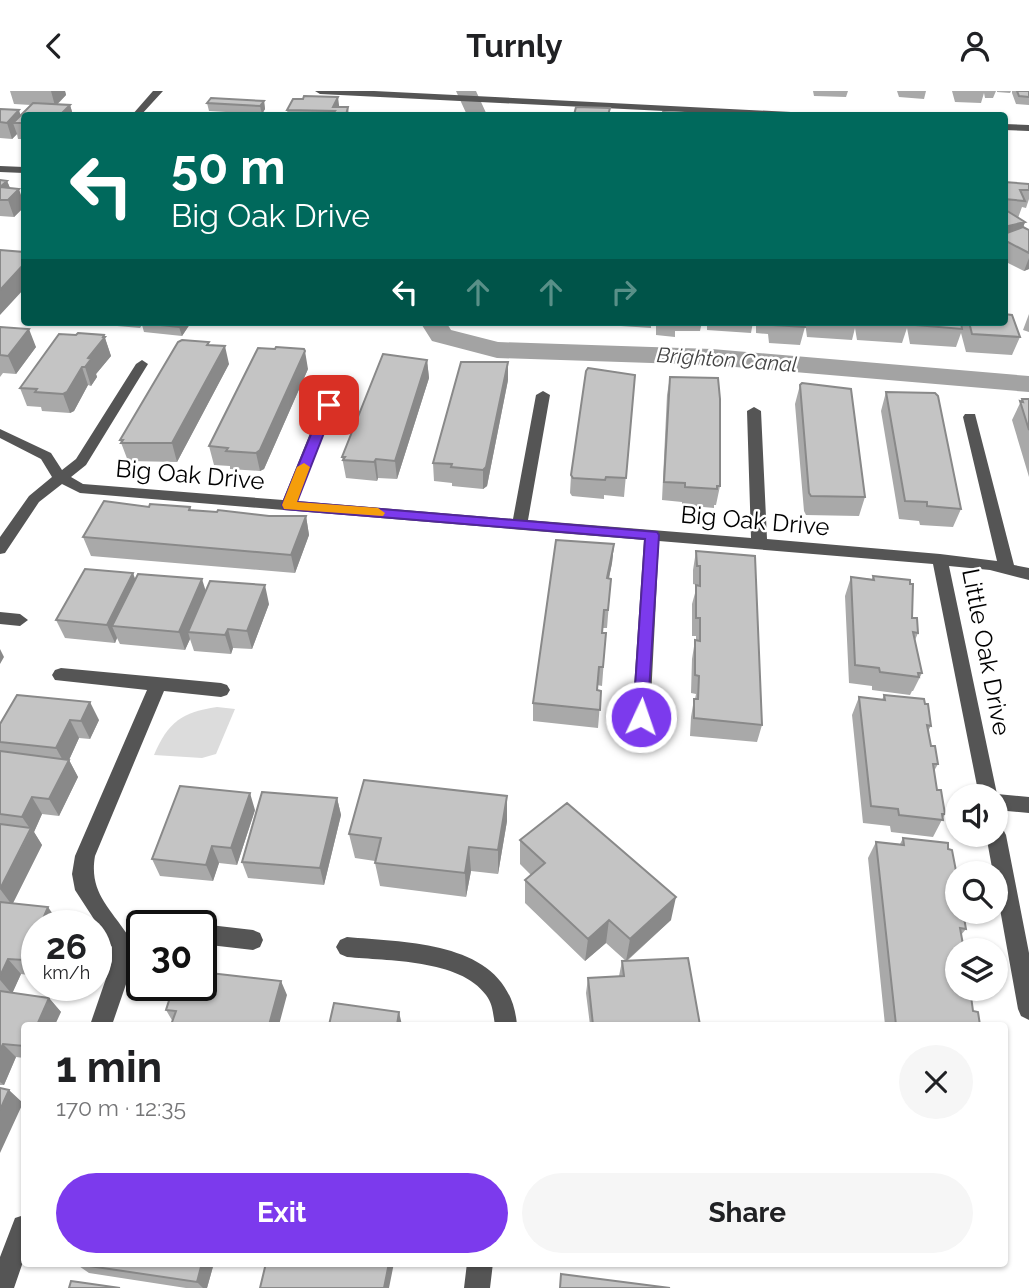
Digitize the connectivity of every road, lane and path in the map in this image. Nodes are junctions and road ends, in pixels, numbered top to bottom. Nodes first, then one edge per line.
1 (158, 91) edge
2 (320, 91) edge
3 (551, 91) edge
4 (544, 103) junction
5 (139, 112) edge
6 (539, 112) edge
7 (729, 112) edge
8 (1008, 127) edge
9 (1029, 128) edge
10 (0, 169) edge
11 (21, 170) edge
12 (142, 364) dead end
13 (339, 379) dead end
14 (543, 395) dead end
15 (754, 411) dead end
16 (970, 417) dead end
17 (0, 433) edge
18 (59, 477) junction
19 (288, 505) junction
20 (520, 524) junction
21 (652, 535) junction
22 (759, 544) junction
23 (0, 549) edge
24 (940, 559) junction
25 (1007, 568) junction
26 (1029, 573) edge
27 (0, 618) edge
28 (20, 620) dead end
29 (61, 675) dead end
30 (158, 684) junction
31 (221, 690) dead end
32 (641, 717) dead end
33 (986, 784) edge
34 (1008, 803) edge
35 (1029, 805) edge
36 (998, 847) edge
37 (126, 935) edge
38 (217, 936) edge
39 (253, 940) dead end
40 (347, 947) dead end
41 (126, 953) edge
42 (1029, 1009) edge
43 (102, 1022) edge
44 (506, 1022) edge
45 (21, 1235) edge
46 (480, 1267) edge
47 (1, 1288) edge
48 (477, 1288) edge

1 - 5 street
2 - 4 street
3 - 4 street
4 - 6 street
4 - 7 street
8 - 9 street
10 - 11 street
12 - 18 street
13 - 19 street
14 - 20 street
15 - 22 street
16 - 25 street
17 - 18 street, Big Oak Drive
18 - 19 street, Big Oak Drive
18 - 23 street
19 - 20 street, Big Oak Drive
20 - 21 street, Big Oak Drive
21 - 22 street, Big Oak Drive
21 - 32 street
22 - 24 street, Big Oak Drive
24 - 25 street, Big Oak Drive
24 - 33 street, Little Oak Drive
25 - 26 street, Big Oak Drive
27 - 28 street
29 - 30 street
30 - 31 street
30 - 37 street
34 - 35 street
36 - 42 street
38 - 39 street
40 - 44 street
41 - 43 street
45 - 47 street
46 - 48 street

